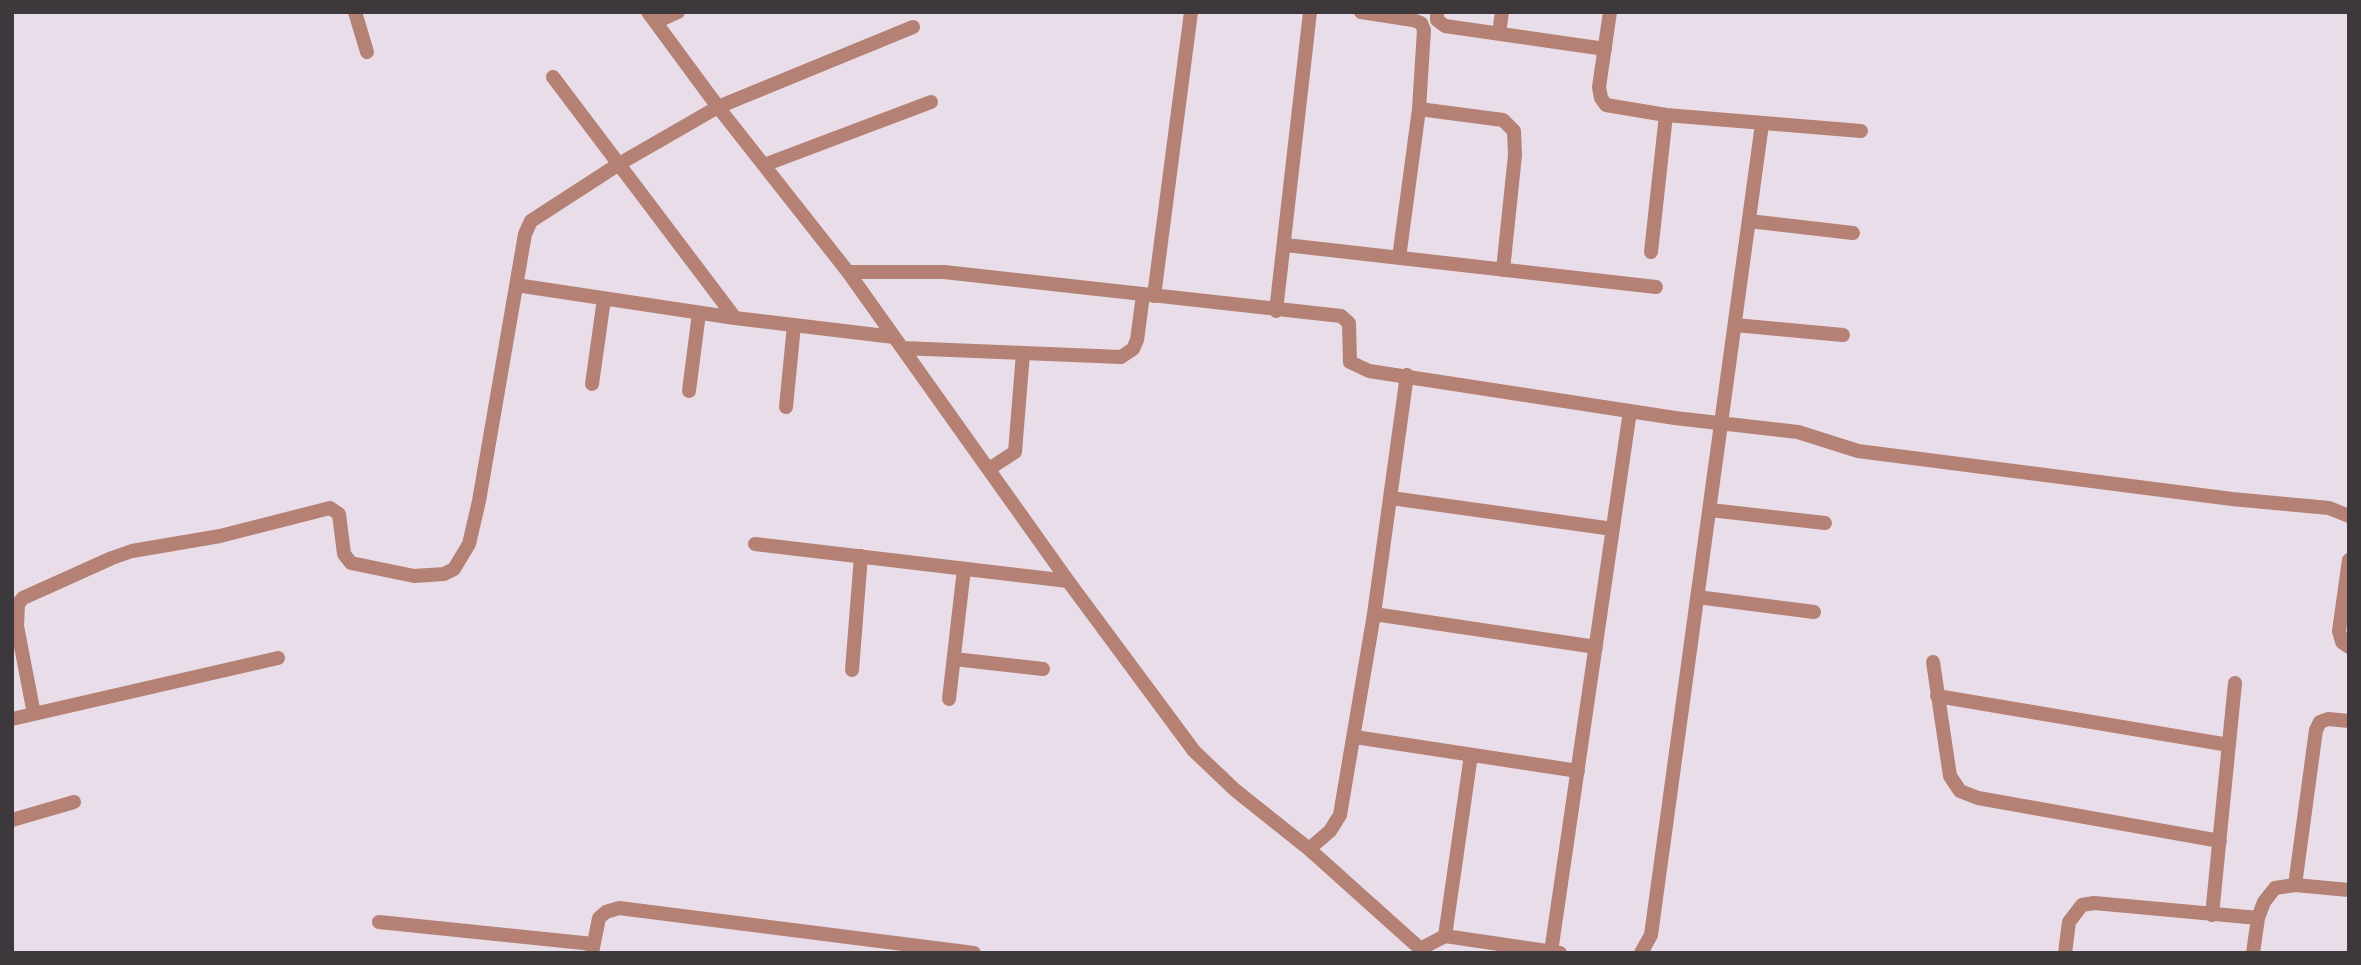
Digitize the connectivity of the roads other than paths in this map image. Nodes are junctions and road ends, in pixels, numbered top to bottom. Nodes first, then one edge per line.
1 (355, 12) edge
2 (678, 12) edge
3 (1191, 12) edge
4 (1310, 12) edge
5 (1361, 12) edge
6 (1437, 12) edge
7 (1502, 12) edge
8 (1610, 12) edge
9 (652, 17) edge
10 (913, 27) dead end
11 (1499, 33) junction
12 (1605, 50) junction
13 (367, 52) dead end
14 (553, 77) dead end
15 (931, 102) dead end
16 (718, 107) junction
17 (1419, 109) junction
18 (1666, 115) junction
19 (1762, 124) junction
20 (1861, 131) dead end
21 (619, 164) junction
22 (764, 165) junction
23 (1749, 221) junction
24 (1853, 233) dead end
25 (1286, 245) junction
26 (1651, 252) dead end
27 (1399, 258) junction
28 (1503, 270) junction
29 (848, 272) junction
30 (516, 285) junction
31 (1656, 287) dead end
32 (1148, 296) junction
33 (604, 299) junction
34 (1276, 310) junction
35 (699, 313) junction
36 (735, 318) junction
37 (1735, 324) junction
38 (794, 325) junction
39 (1843, 335) dead end
40 (898, 342) junction
41 (1023, 353) junction
42 (1406, 375) junction
43 (592, 384) dead end
44 (689, 391) dead end
45 (786, 407) dead end
46 (1630, 411) junction
47 (1721, 422) junction
48 (989, 469) junction
49 (1391, 498) junction
50 (1710, 510) junction
51 (2349, 516) edge
52 (1825, 523) dead end
53 (1613, 529) junction
54 (755, 544) dead end
55 (861, 556) junction
56 (2349, 560) edge
57 (964, 569) junction
58 (1068, 581) junction
59 (1698, 597) junction
60 (1814, 612) dead end
61 (1374, 614) junction
62 (1596, 647) junction
63 (2349, 647) edge
64 (278, 658) dead end
65 (954, 659) junction
66 (1933, 662) dead end
67 (1043, 669) dead end
68 (852, 670) dead end
69 (2235, 683) dead end
70 (1937, 696) junction
71 (949, 699) dead end
72 (34, 714) junction
73 (12, 719) edge
74 (2349, 721) edge
75 (1355, 737) junction
76 (2229, 745) junction
77 (1471, 755) junction
78 (1578, 771) junction
79 (74, 802) dead end
80 (12, 820) edge
81 (2220, 841) junction
82 (1309, 849) junction
83 (2295, 885) junction
84 (2349, 890) edge
85 (2212, 915) junction
86 (2258, 918) junction
87 (379, 922) dead end
88 (1445, 936) junction
89 (593, 948) edge
90 (1423, 950) edge
91 (1556, 952) edge
92 (974, 953) edge
93 (1641, 953) edge
94 (2065, 953) edge
95 (2253, 953) edge

1 - 13 street
2 - 9 street
3 - 32 street
4 - 25 street
5 - 17 street
6 - 11 street
7 - 11 street
8 - 12 street
9 - 16 street
10 - 16 street
11 - 12 street
12 - 18 street
14 - 21 street
15 - 22 street
16 - 21 street
16 - 22 street
17 - 27 street
17 - 28 street
18 - 19 street
18 - 26 street
19 - 20 street
19 - 23 street
21 - 30 street
21 - 36 street
22 - 29 street
23 - 24 street
23 - 37 street
25 - 27 street
25 - 34 street
27 - 28 street
28 - 31 street
29 - 32 street
29 - 40 street
30 - 33 street
30 - 72 street
32 - 34 street
32 - 41 street
33 - 35 street
33 - 43 street
34 - 42 street
35 - 36 street
35 - 44 street
36 - 38 street
37 - 39 street
37 - 47 street
38 - 40 street
38 - 45 street
40 - 41 street
40 - 48 street
41 - 48 street
42 - 46 street
42 - 49 street
46 - 47 street
46 - 53 street
47 - 50 street
47 - 51 street
48 - 58 street
49 - 53 street
49 - 61 street
50 - 52 street
50 - 59 street
53 - 62 street
54 - 55 street
55 - 57 street
55 - 68 street
56 - 63 street
57 - 58 street
57 - 65 street
58 - 82 street
59 - 60 street
59 - 93 street
61 - 62 street
61 - 75 street
62 - 78 street
64 - 72 street
65 - 67 street
65 - 71 street
66 - 70 street
69 - 76 street
70 - 76 street
70 - 81 street
72 - 73 street
74 - 83 street
75 - 77 street
75 - 82 street
76 - 81 street
77 - 78 street
77 - 88 street
78 - 91 street
79 - 80 street
81 - 85 street
82 - 90 street
83 - 84 street
83 - 86 street
85 - 86 street
85 - 94 street
86 - 95 street
87 - 89 street
88 - 90 street
88 - 91 street
89 - 92 street

